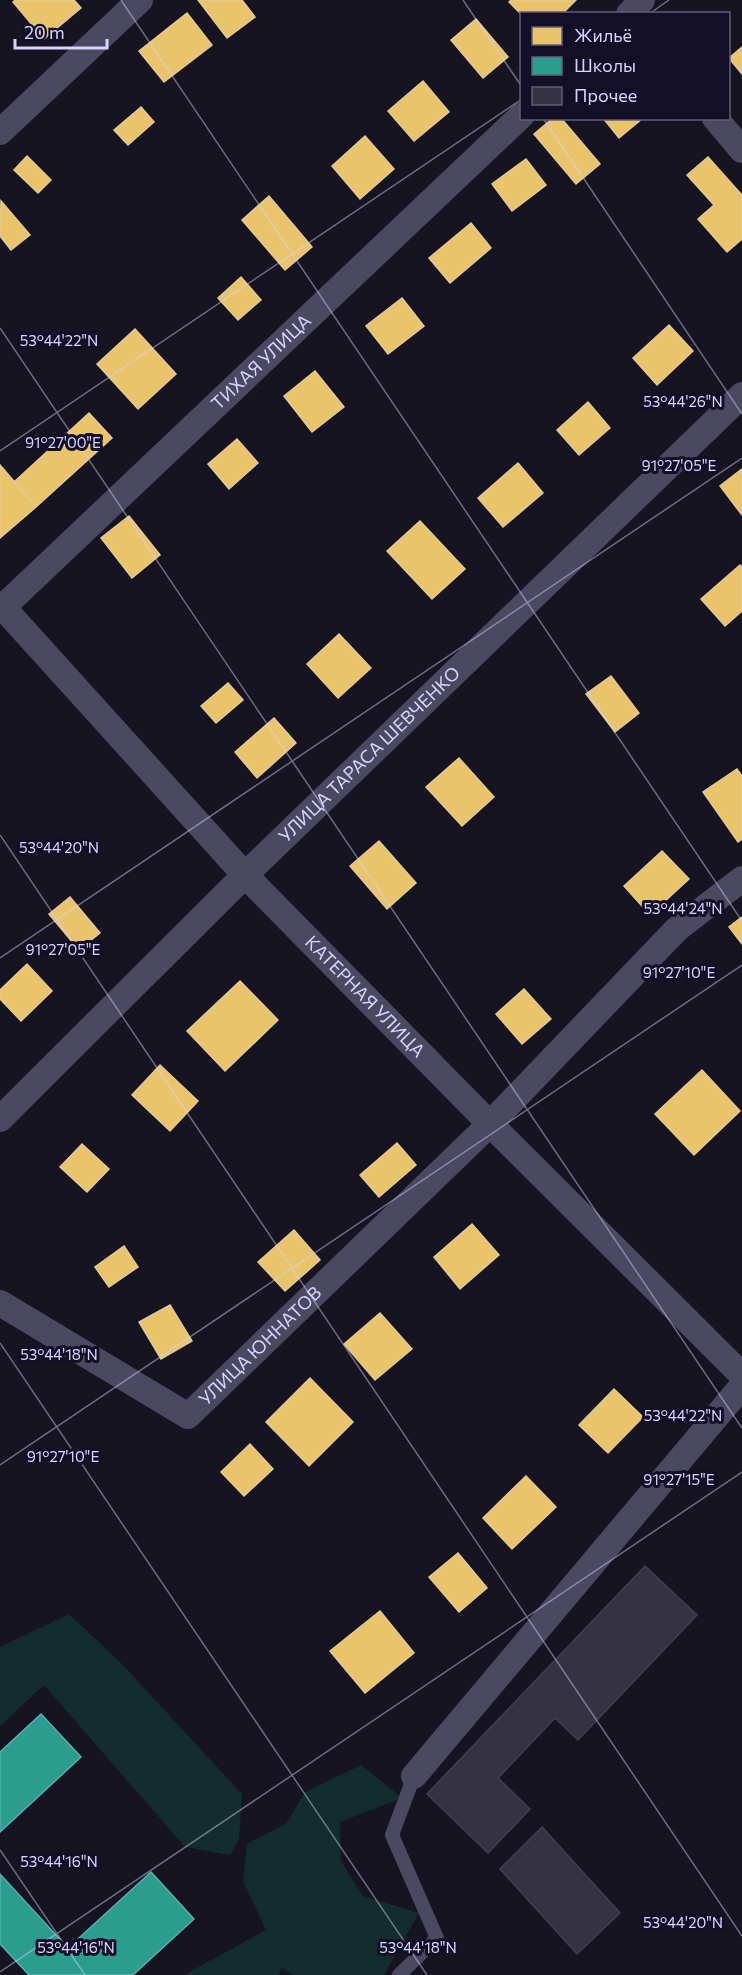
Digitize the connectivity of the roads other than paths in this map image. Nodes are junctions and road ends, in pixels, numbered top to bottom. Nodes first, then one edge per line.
1 (140, 0) edge
2 (610, 0) edge
3 (642, 0) edge
4 (620, 12) edge
5 (631, 12) edge
6 (520, 117) edge
7 (716, 120) edge
8 (0, 132) edge
9 (742, 150) edge
10 (742, 395) edge
11 (1, 607) edge
12 (245, 875) junction
13 (742, 879) edge
14 (0, 1119) edge
15 (490, 1124) junction
16 (0, 1302) edge
17 (742, 1375) edge
18 (742, 1386) edge
19 (414, 1776) joint
20 (399, 1975) edge

1 - 8 street
2 - 4 street
3 - 5 street
6 - 11 street, ТИХАЯ УЛИЦА
7 - 9 street
10 - 12 street, УЛИЦА ТАРАСА ШЕВЧЕНКО
11 - 12 street, КАТЕРНАЯ УЛИЦА
12 - 14 street, УЛИЦА ТАРАСА ШЕВЧЕНКО
12 - 15 street, КАТЕРНАЯ УЛИЦА
13 - 15 street
15 - 16 street, УЛИЦА ЮННАТОВ
15 - 17 street, КАТЕРНАЯ УЛИЦА
18 - 19 street
19 - 20 lane

